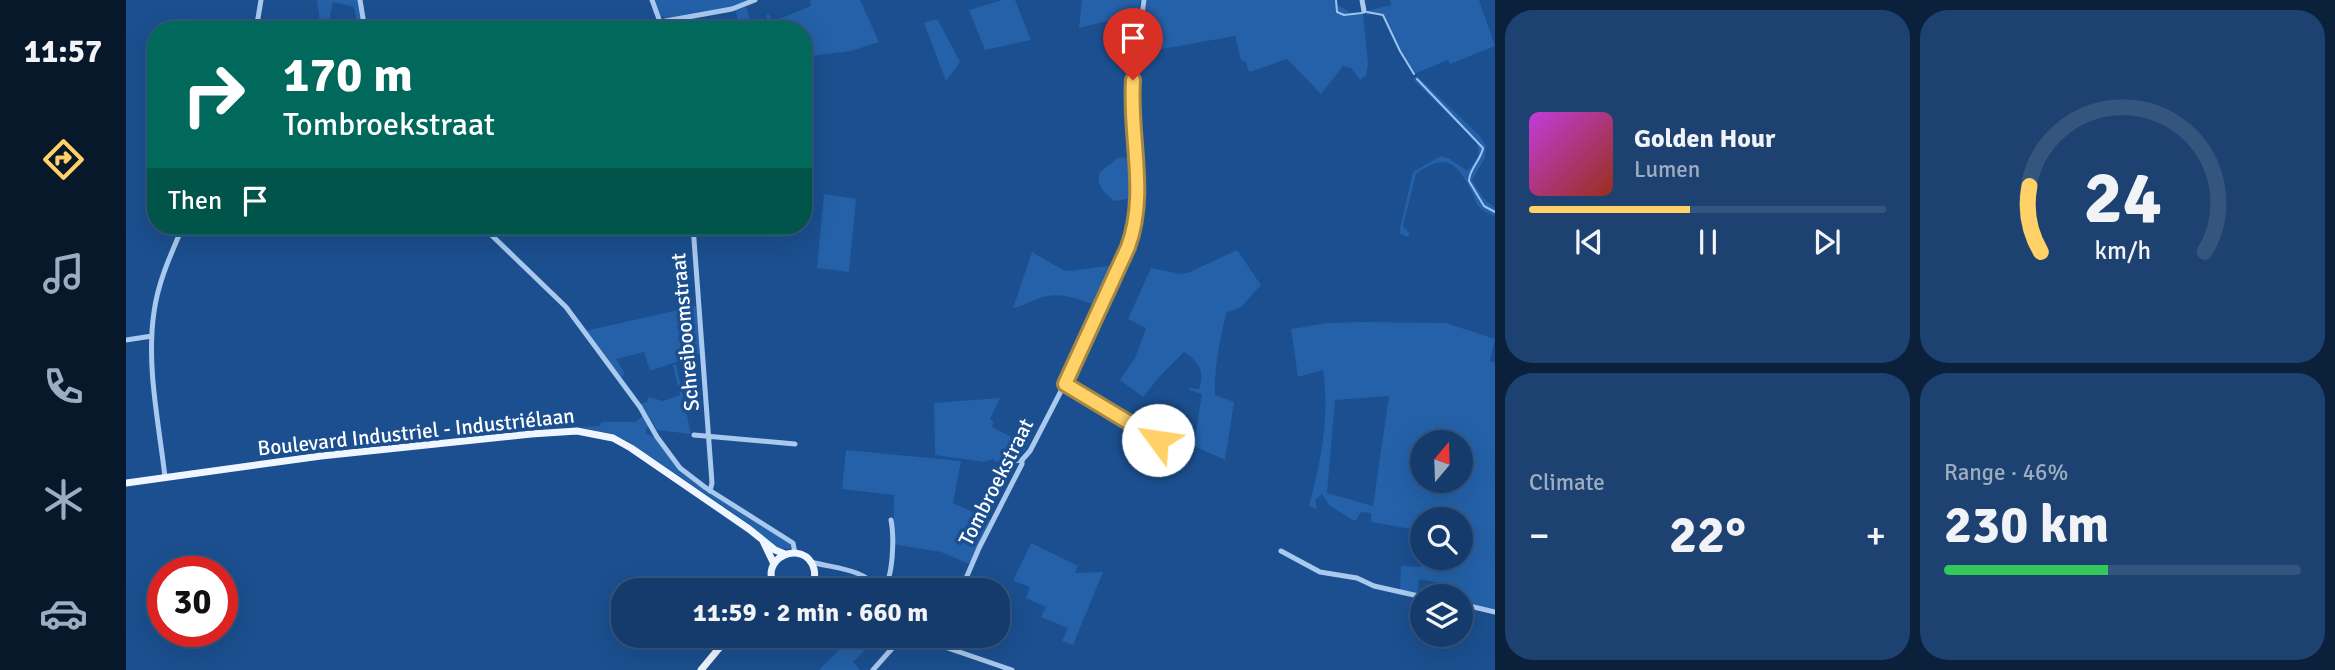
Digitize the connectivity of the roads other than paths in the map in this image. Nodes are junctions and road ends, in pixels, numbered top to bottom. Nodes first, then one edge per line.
1 (261, 0) edge
2 (360, 0) edge
3 (652, 0) edge
4 (755, 0) edge
5 (1144, 0) edge
6 (1362, 0) edge
7 (1364, 11) dead end
8 (258, 21) edge
9 (364, 21) edge
10 (660, 21) edge
11 (666, 21) edge
12 (179, 235) edge
13 (491, 235) edge
14 (694, 235) edge
15 (152, 336) junction
16 (126, 340) edge
17 (1077, 357) junction
18 (1065, 384) junction
19 (1060, 390) junction
20 (1166, 432) dead end
21 (694, 435) dead end
22 (710, 436) junction
23 (795, 444) dead end
24 (1022, 460) junction
25 (1002, 462) dead end
26 (165, 477) junction
27 (126, 483) edge
28 (710, 491) junction
29 (891, 520) dead end
30 (762, 541) junction
31 (794, 549) junction
32 (1281, 551) dead end
33 (785, 554) junction
34 (810, 562) junction
35 (774, 564) junction
36 (832, 565) junction
37 (815, 576) joint
38 (772, 578) edge
39 (866, 578) edge
40 (890, 578) edge
41 (966, 578) edge
42 (1410, 594) edge
43 (1473, 607) edge
44 (1495, 612) edge
45 (719, 648) edge
46 (892, 648) edge
47 (941, 648) edge
48 (701, 670) edge
49 (873, 670) edge
50 (1012, 670) edge

1 - 8 street
2 - 9 street
3 - 10 street
4 - 11 street
5 - 17 street, Tombroekstraat
6 - 7 street
12 - 15 street
13 - 28 street
14 - 22 street, Schreiboomstraat
15 - 16 street
15 - 26 street
17 - 18 street, Tombroekstraat
17 - 19 street, Tombroekstraat
18 - 19 street, Tombroekstraat
18 - 20 street
19 - 24 street, Tombroekstraat
21 - 22 street, Schreiboomstraat
22 - 23 street, Schreiboomstraat
22 - 28 street, Schreiboomstraat
24 - 25 street
24 - 41 street, Tombroekstraat
26 - 27 main road, Boulevard Industriel - Industriélaan
26 - 30 main road, Boulevard Industriel - Industriélaan
28 - 31 street
29 - 40 street
30 - 33 main road, Boulevard Industriel - Industriélaan
30 - 35 main road, Boulevard Industriel - Industriélaan
31 - 33 main road
31 - 34 main road
32 - 42 street
33 - 35 main road
34 - 36 street
34 - 37 main road
35 - 38 main road
36 - 37 street
36 - 39 street
43 - 44 street
45 - 48 main road
46 - 49 street
47 - 50 street

